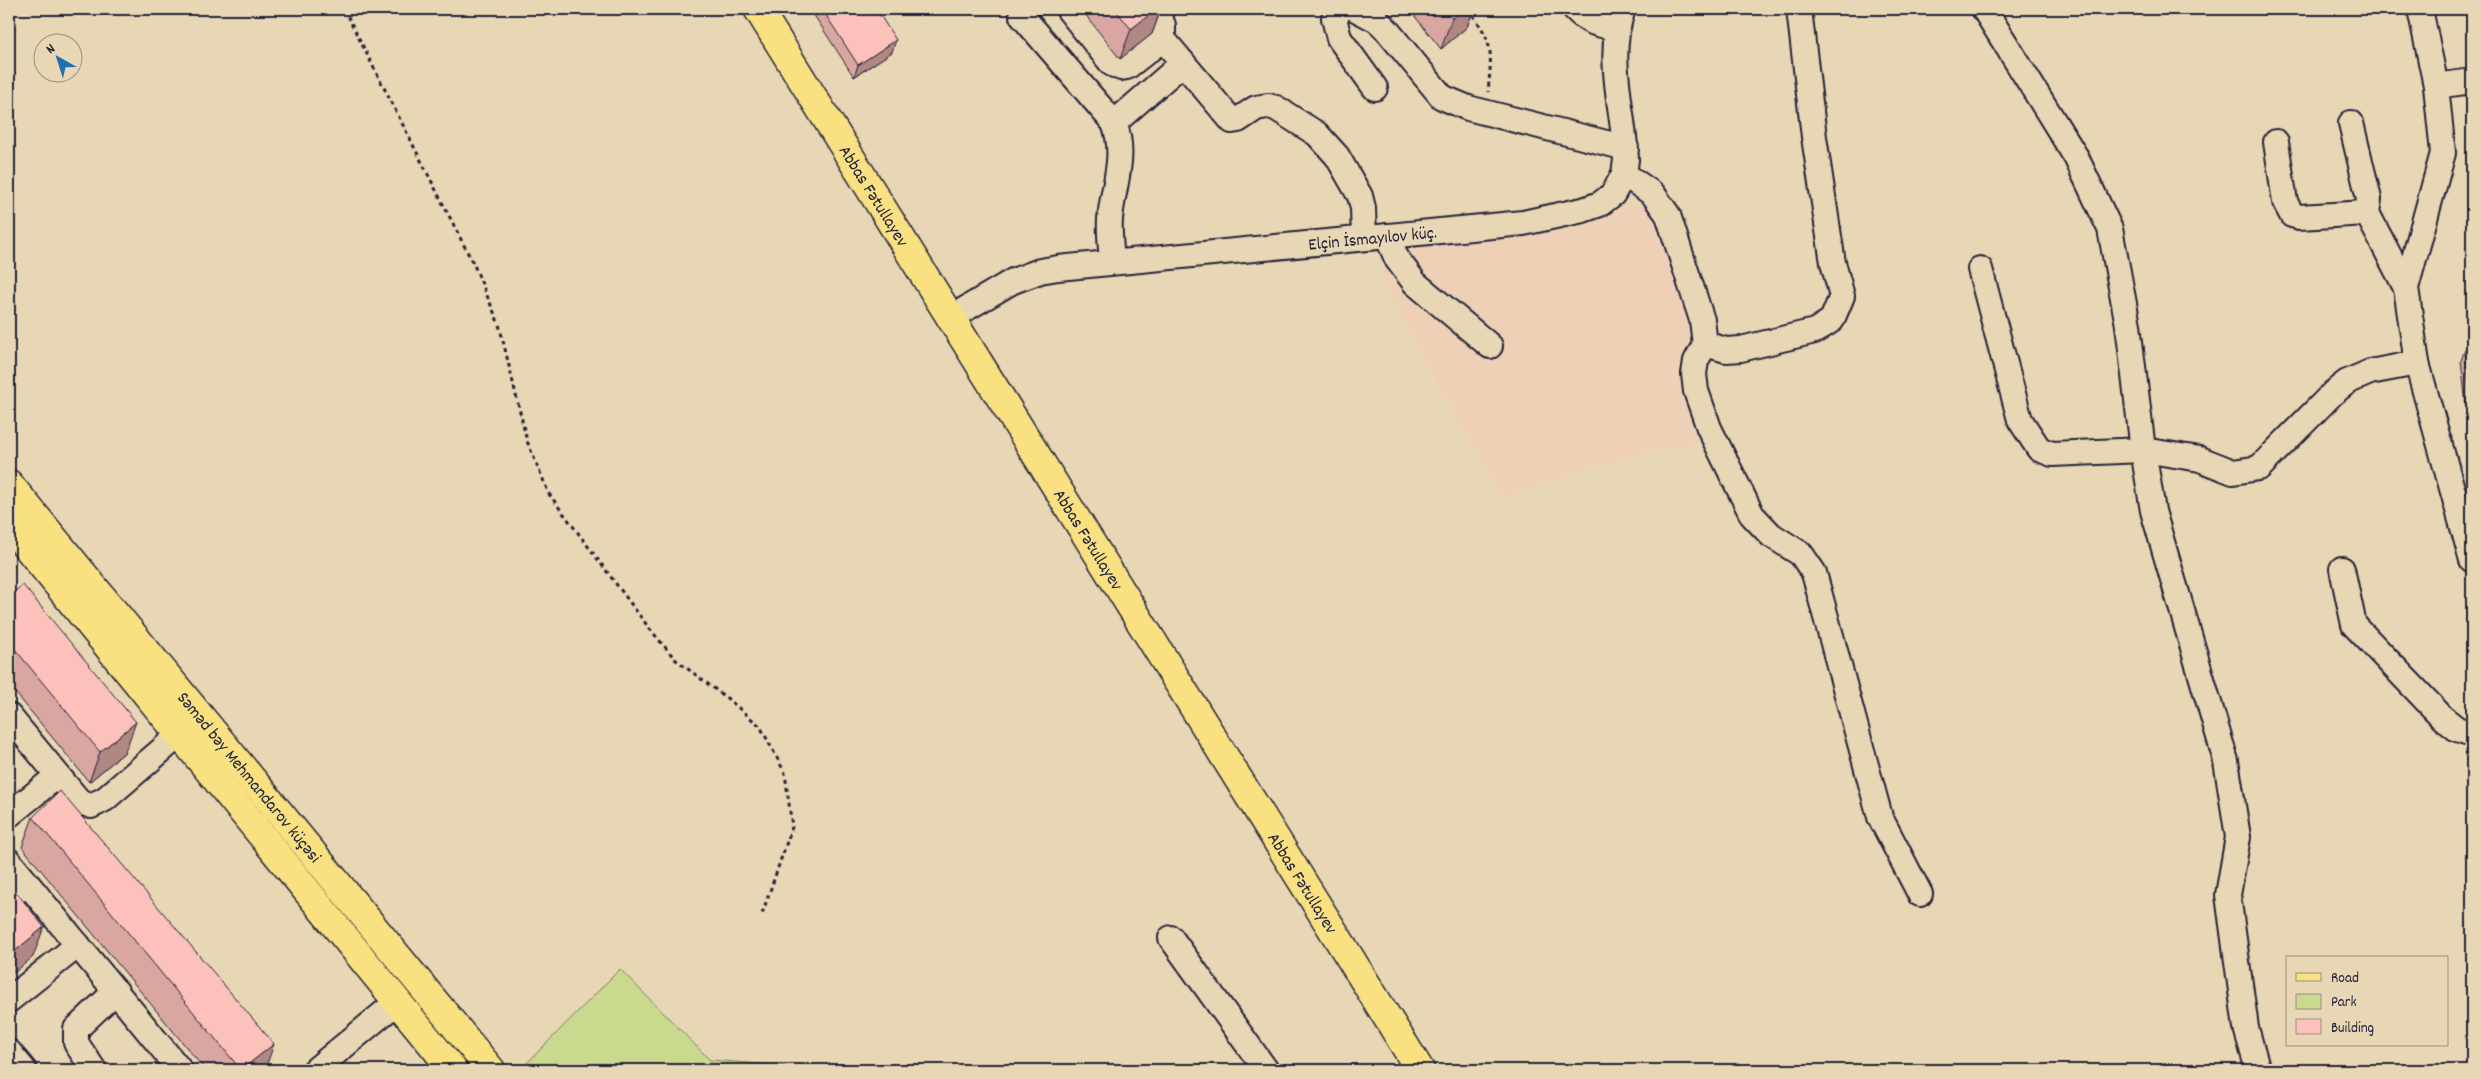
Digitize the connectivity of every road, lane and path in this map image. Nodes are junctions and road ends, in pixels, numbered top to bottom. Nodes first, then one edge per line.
1 (344, 9) edge
2 (758, 9) edge
3 (1068, 9) edge
4 (1155, 9) edge
5 (1341, 9) edge
6 (1356, 9) edge
7 (1468, 9) edge
8 (1575, 9) edge
9 (1799, 9) edge
10 (1984, 9) edge
11 (2420, 9) edge
12 (1022, 16) dead end
13 (1620, 18) edge
14 (1163, 39) junction
15 (1184, 63) junction
16 (2472, 81) edge
17 (2436, 86) junction
18 (1375, 88) dead end
19 (1486, 112) junction
20 (1114, 122) junction
21 (2352, 123) dead end
22 (2276, 142) dead end
23 (1626, 148) junction
24 (1624, 174) junction
25 (2367, 213) junction
26 (1387, 236) junction
27 (1364, 238) junction
28 (1112, 262) junction
29 (1980, 269) dead end
30 (2406, 288) junction
31 (950, 318) junction
32 (1704, 344) junction
33 (1490, 346) dead end
34 (2417, 363) junction
35 (2143, 450) junction
36 (9, 484) edge
37 (9, 526) edge
38 (2472, 560) edge
39 (2342, 568) dead end
40 (9, 716) edge
41 (2472, 734) edge
42 (179, 735) junction
43 (57, 776) junction
44 (9, 815) edge
45 (9, 861) edge
46 (17, 891) edge
47 (1920, 894) dead end
48 (761, 917) dead end
49 (1171, 938) dead end
50 (78, 945) junction
51 (116, 991) junction
52 (9, 1000) edge
53 (397, 1002) junction
54 (9, 1052) edge
55 (24, 1070) edge
56 (94, 1070) edge
57 (180, 1070) edge
58 (315, 1070) edge
59 (453, 1070) edge
60 (491, 1070) edge
61 (1266, 1070) edge
62 (1418, 1070) edge
63 (2258, 1070) edge

1 - 48 path
2 - 31 main road, Abbas Fətullayev
3 - 14 street
4 - 14 street
5 - 18 street
6 - 19 street
7 - 19 path
8 - 13 street
9 - 32 street
10 - 35 street
11 - 17 street
12 - 20 street
13 - 23 street, Elçin İsmayılov küç.
14 - 15 street
15 - 20 street
15 - 27 street
16 - 17 street
17 - 30 street
19 - 23 street
20 - 28 street
21 - 25 street
22 - 25 street
23 - 24 street, Elçin İsmayılov küç.
24 - 26 street, Elçin İsmayılov küç.
24 - 32 street
25 - 30 street
26 - 27 street, Elçin İsmayılov küç.
26 - 33 street
27 - 28 street, Elçin İsmayılov küç.
28 - 31 street, Elçin İsmayılov küç.
29 - 35 street
30 - 34 street
31 - 62 main road, Abbas Fətullayev
32 - 47 street
34 - 35 street
34 - 38 street
35 - 63 street
36 - 60 main road, Səməd bəy Mehmandarov küçəsi
37 - 42 main road, Səməd bəy Mehmandarov küçəsi
39 - 41 street
40 - 43 street
42 - 43 street
42 - 53 main road, Səməd bəy Mehmandarov küçəsi
43 - 44 street
45 - 46 street
46 - 50 street
49 - 61 street
50 - 51 street
50 - 52 street
51 - 56 street
51 - 57 street
53 - 58 street
53 - 59 main road, Səməd bəy Mehmandarov küçəsi
54 - 55 street

